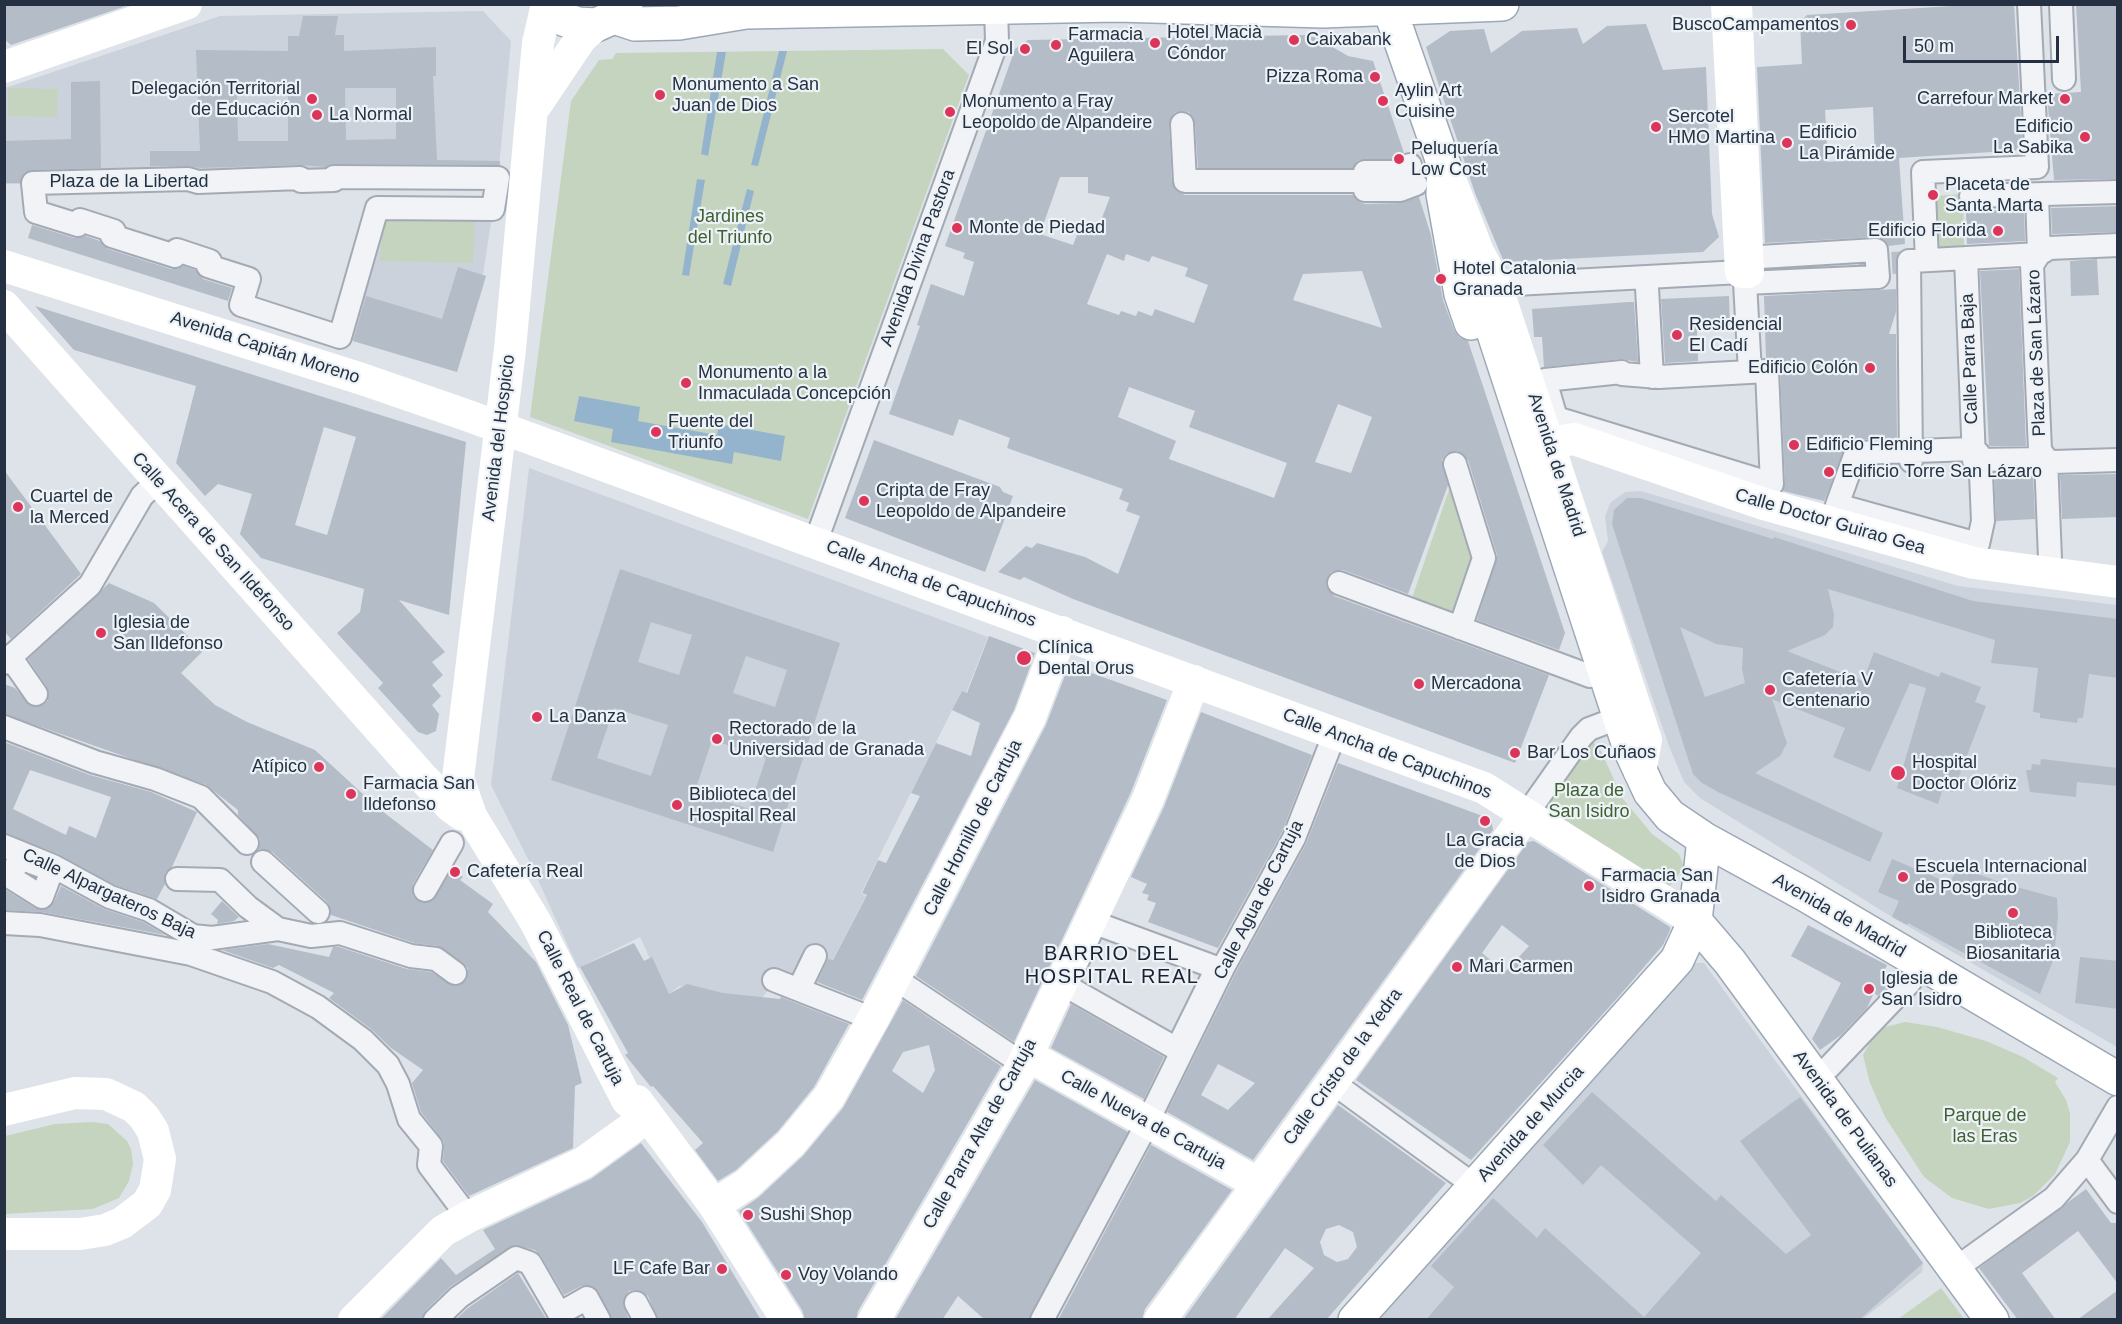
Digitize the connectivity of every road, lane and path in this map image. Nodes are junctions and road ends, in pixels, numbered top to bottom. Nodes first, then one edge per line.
1 (186, 4) edge
2 (547, 4) edge
3 (1502, 4) edge
4 (1726, 4) edge
5 (1736, 4) edge
6 (2029, 4) edge
7 (2061, 4) edge
8 (996, 7) junction
9 (1388, 7) edge
10 (612, 15) edge
11 (4, 67) edge
12 (1735, 72) junction
13 (2050, 80) junction
14 (534, 108) junction
15 (1182, 124) dead end
16 (1444, 165) junction
17 (1413, 175) dead end
18 (2118, 192) edge
19 (2037, 195) junction
20 (1971, 196) dead end
21 (377, 208) joint
22 (2118, 245) edge
23 (2039, 254) junction
24 (1966, 258) junction
25 (1918, 261) junction
26 (17, 269) edge
27 (1749, 271) junction
28 (1488, 288) junction
29 (1647, 288) dead end
30 (4, 299) edge
31 (4, 306) edge
32 (1750, 372) junction
33 (1652, 376) junction
34 (500, 427) junction
35 (1549, 443) junction
36 (1911, 456) junction
37 (1975, 457) junction
38 (2046, 459) junction
39 (2118, 460) edge
40 (1455, 464) dead end
41 (159, 480) junction
42 (816, 541) junction
43 (2050, 559) dead end
44 (2118, 582) edge
45 (1339, 584) dead end
46 (1460, 628) junction
47 (1062, 632) junction
48 (8, 661) edge
49 (1590, 676) junction
50 (1194, 681) junction
51 (36, 694) dead end
52 (1605, 723) junction
53 (4, 727) edge
54 (1335, 733) junction
55 (1635, 761) junction
56 (460, 767) junction
57 (422, 777) junction
58 (1526, 814) junction
59 (471, 816) junction
60 (1704, 839) junction
61 (248, 843) dead end
62 (452, 843) dead end
63 (10, 850) edge
64 (263, 862) dead end
65 (177, 879) dead end
66 (425, 890) dead end
67 (522, 890) junction
68 (318, 912) dead end
69 (1092, 918) junction
70 (1695, 921) junction
71 (4, 923) edge
72 (278, 928) junction
73 (183, 942) junction
74 (815, 956) dead end
75 (1224, 966) junction
76 (455, 973) dead end
77 (894, 978) junction
78 (774, 980) dead end
79 (1911, 982) dead end
80 (799, 989) junction
81 (873, 1019) junction
82 (1177, 1049) joint
83 (1025, 1059) junction
84 (1829, 1067) dead end
85 (2118, 1079) edge
86 (1332, 1082) junction
87 (2118, 1107) edge
88 (4, 1110) edge
89 (647, 1117) junction
90 (1147, 1123) junction
91 (2087, 1160) junction
92 (1259, 1184) junction
93 (1475, 1186) junction
94 (2118, 1203) edge
95 (714, 1205) junction
96 (468, 1217) junction
97 (4, 1234) edge
98 (1955, 1269) junction
99 (561, 1317) edge
100 (354, 1320) edge
101 (435, 1320) edge
102 (599, 1320) edge
103 (787, 1320) edge
104 (874, 1320) edge
105 (1042, 1320) edge
106 (1160, 1320) edge
107 (1355, 1320) edge
108 (1992, 1320) edge

1 - 11 street
2 - 10 main road
2 - 14 street, Avenida del Hospicio
3 - 9 main road
4 - 12 street
5 - 12 street
6 - 13 street
7 - 13 street
8 - 9 main road
8 - 10 main road
8 - 42 street, Avenida Divina Pastora
9 - 16 main road, Avenida de Madrid
10 - 14 street, Avenida del Hospicio
12 - 27 street
13 - 25 street
14 - 34 street, Avenida del Hospicio
15 - 17 street
16 - 28 street, Avenida de Madrid
16 - 49 main road, Avenida de Madrid
18 - 19 street
19 - 20 street
19 - 23 street
21 - 21 street, Plaza de la Libertad
22 - 23 street, Plaza de San Lázaro
23 - 24 street
23 - 38 street, Plaza de San Lázaro
24 - 25 street
24 - 37 street, Calle Parra Baja
25 - 27 street
25 - 36 street
26 - 30 street, Avenida Capitán Moreno
26 - 34 street, Avenida Capitán Moreno
27 - 28 street
27 - 32 street
28 - 35 street, Avenida de Madrid
28 - 55 main road, Avenida de Madrid
29 - 33 street
31 - 41 street, Calle Acera de San Ildefonso
32 - 33 street
32 - 33 street
34 - 42 street, Calle Ancha de Capuchinos
34 - 56 street, Avenida del Hospicio
35 - 44 street, Calle Doctor Guirao Gea
35 - 55 street, Avenida de Madrid
36 - 37 street, Plaza de San Lázaro
36 - 37 street, Calle Parra Baja
37 - 38 street, Plaza de San Lázaro
38 - 39 street, Plaza de San Lázaro
38 - 43 street
40 - 46 street
41 - 48 street
41 - 57 street, Calle Acera de San Ildefonso
42 - 47 street, Calle Ancha de Capuchinos
45 - 46 street
46 - 49 street
47 - 50 street, Calle Ancha de Capuchinos
47 - 77 street, Calle Hornillo de Cartuja
48 - 51 street
49 - 52 main road, Avenida de Madrid
50 - 54 street, Calle Ancha de Capuchinos
50 - 69 street, Calle Parra Alta de Cartuja
52 - 55 main road, Avenida de Madrid
52 - 58 street
53 - 61 street
54 - 58 street, Calle Ancha de Capuchinos
54 - 75 street, Calle Agua de Cartuja
55 - 60 main road, Avenida de Madrid
56 - 57 street
56 - 59 street, Calle Acera de San Ildefonso
56 - 67 street
57 - 59 street, Calle Acera de San Ildefonso
58 - 70 street
58 - 86 street, Calle Cristo de la Yedra
59 - 67 street, Calle Acera de San Ildefonso
60 - 70 main road
60 - 85 main road, Avenida de Madrid
62 - 66 street
63 - 73 street, Calle Alpargateros Baja
64 - 68 street
65 - 72 street
67 - 89 street, Calle Real de Cartuja
69 - 75 street
69 - 83 street, Calle Parra Alta de Cartuja
70 - 93 main road, Avenida de Murcia
70 - 98 main road, Avenida de Pulianas
71 - 73 street
72 - 73 street, Calle Alpargateros Baja
72 - 76 street, Calle Alpargateros Baja
73 - 96 street
74 - 80 street
75 - 90 street, Calle Agua de Cartuja
77 - 81 street, Calle Hornillo de Cartuja
77 - 83 street, Calle Nueva de Cartuja
78 - 80 street
79 - 84 street
80 - 81 street
81 - 95 street, Calle Hornillo de Cartuja
82 - 82 street
83 - 90 street, Calle Nueva de Cartuja
83 - 104 street, Calle Parra Alta de Cartuja
86 - 92 street, Calle Cristo de la Yedra
86 - 93 street
87 - 91 street
88 - 97 street
89 - 95 street, Calle Real de Cartuja
89 - 96 street
90 - 92 street, Calle Nueva de Cartuja
90 - 105 street, Calle Agua de Cartuja
91 - 94 street
91 - 98 street
92 - 106 street, Calle Cristo de la Yedra
93 - 107 main road, Avenida de Murcia
95 - 103 street, Calle Real de Cartuja
96 - 100 street
98 - 108 main road, Avenida de Pulianas
99 - 101 street
99 - 102 street

